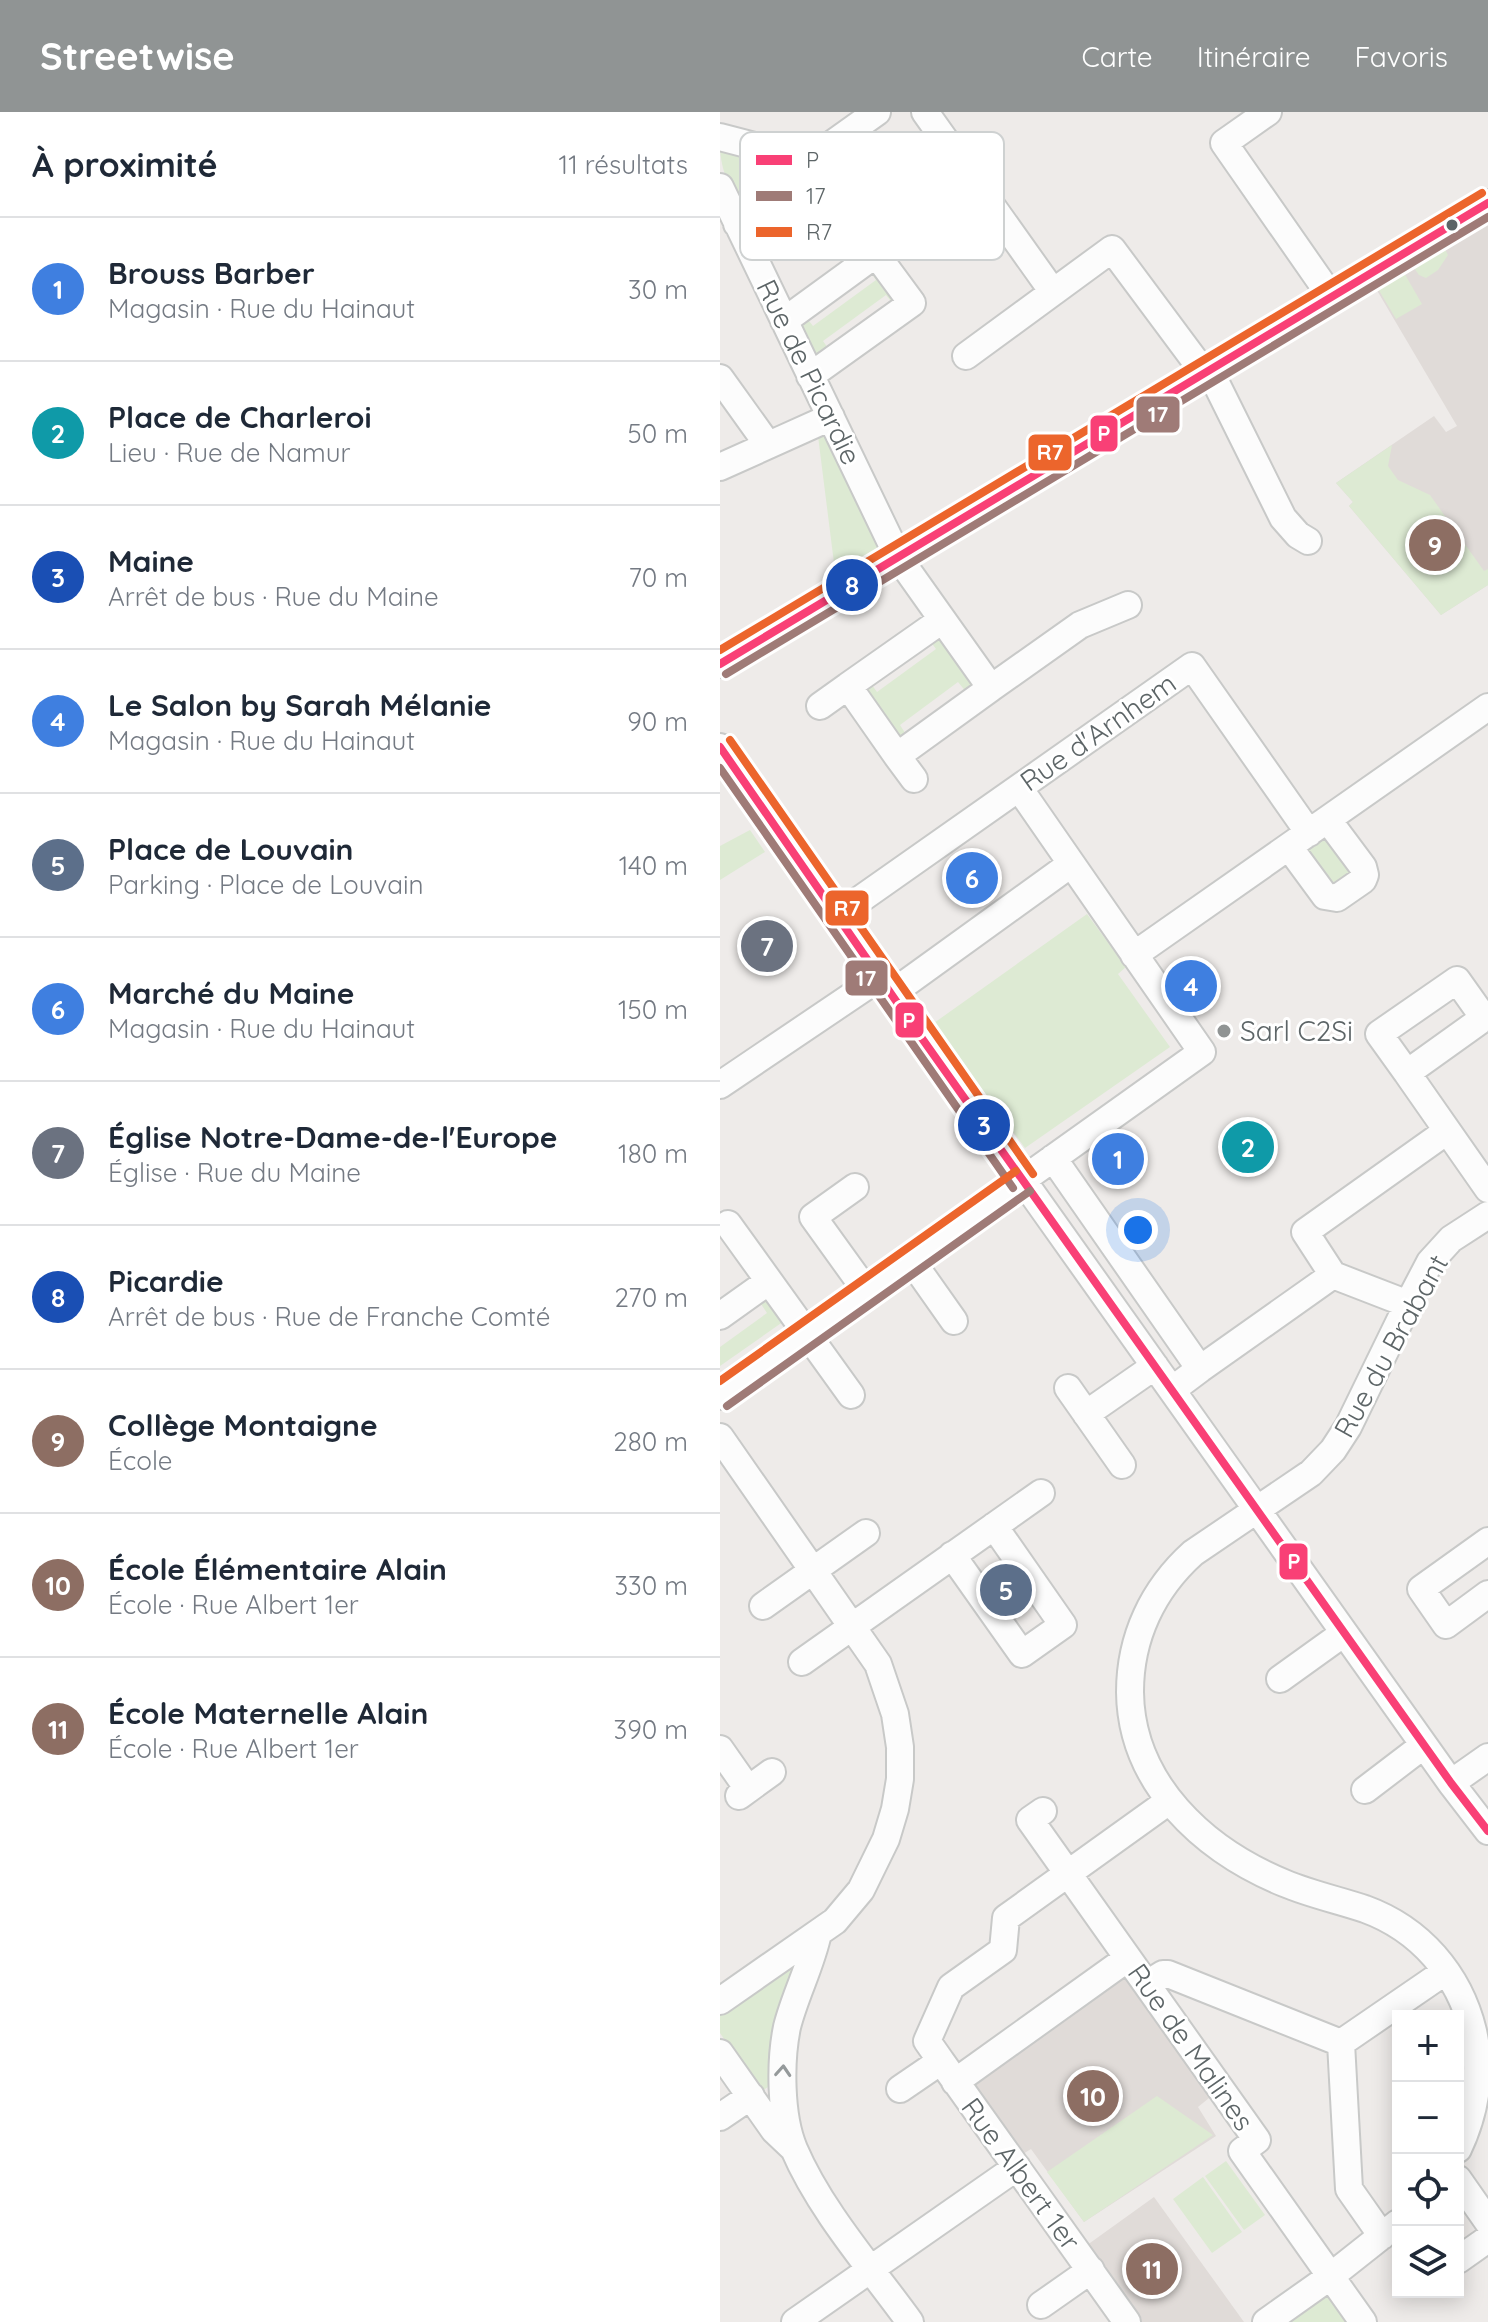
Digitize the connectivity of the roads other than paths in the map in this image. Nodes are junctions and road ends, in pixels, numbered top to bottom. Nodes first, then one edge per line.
1 (877, 112) edge
2 (925, 112) edge
3 (1268, 112) edge
4 (848, 132) edge
5 (939, 132) edge
6 (720, 137) edge
7 (740, 142) edge
8 (720, 187) edge
9 (1488, 203) edge
10 (740, 221) edge
11 (1004, 223) edge
12 (737, 224) junction
13 (740, 230) edge
14 (754, 260) edge
15 (868, 260) edge
16 (880, 260) edge
17 (1053, 292) junction
18 (1332, 298) junction
19 (784, 321) junction
20 (966, 356) dead end
21 (1208, 373) junction
22 (810, 376) junction
23 (720, 378) edge
24 (831, 417) junction
25 (768, 445) junction
26 (720, 467) edge
27 (1308, 541) dead end
28 (898, 557) junction
29 (1128, 605) dead end
30 (942, 620) junction
31 (720, 664) edge
32 (848, 686) junction
33 (991, 688) junction
34 (820, 706) dead end
35 (1485, 717) edge
36 (720, 747) edge
37 (897, 756) junction
38 (914, 779) dead end
39 (1019, 788) junction
40 (1309, 833) junction
41 (1071, 864) junction
42 (838, 915) junction
43 (1134, 955) junction
44 (886, 985) junction
45 (1486, 1016) edge
46 (1407, 1073) junction
47 (720, 1085) edge
48 (1447, 1131) junction
49 (1053, 1158) junction
50 (1023, 1181) junction
51 (855, 1187) dead end
52 (1488, 1189) edge
53 (1488, 1215) edge
54 (728, 1224) dead end
55 (911, 1260) junction
56 (1333, 1275) junction
57 (769, 1281) junction
58 (867, 1292) junction
59 (1408, 1304) junction
60 (720, 1316) edge
61 (954, 1321) dead end
62 (807, 1334) junction
63 (1155, 1366) junction
64 (1200, 1369) junction
65 (1068, 1388) dead end
66 (1172, 1390) junction
67 (851, 1395) dead end
68 (720, 1396) edge
69 (1086, 1414) junction
70 (720, 1437) edge
71 (1122, 1465) dead end
72 (1041, 1493) dead end
73 (1256, 1509) junction
74 (994, 1526) junction
75 (866, 1533) dead end
76 (1488, 1541) edge
77 (952, 1555) junction
78 (813, 1571) junction
79 (1488, 1594) edge
80 (763, 1606) dead end
81 (851, 1627) junction
82 (1344, 1633) junction
83 (802, 1662) dead end
84 (1280, 1679) dead end
85 (1424, 1745) junction
86 (720, 1749) edge
87 (1488, 1757) edge
88 (772, 1772) dead end
89 (1451, 1783) junction
90 (1365, 1790) dead end
91 (1169, 1801) junction
92 (1043, 1811) dead end
93 (1488, 1831) edge
94 (1067, 1872) junction
95 (818, 1933) junction
96 (1128, 1958) junction
97 (1446, 1971) junction
98 (1147, 1984) junction
99 (720, 2001) edge
100 (1341, 2043) junction
101 (720, 2053) edge
102 (948, 2071) junction
103 (900, 2089) dead end
104 (751, 2096) junction
105 (720, 2117) edge
106 (1479, 2123) edge
107 (1464, 2142) edge
108 (793, 2148) junction
109 (1017, 2167) junction
110 (1464, 2188) edge
111 (1488, 2222) edge
112 (1391, 2234) edge
113 (1488, 2239) edge
114 (1464, 2256) edge
115 (872, 2268) junction
116 (1091, 2270) junction
117 (1331, 2276) junction
118 (1041, 2305) dead end
119 (795, 2322) edge
120 (910, 2322) edge
121 (1127, 2322) edge
122 (1266, 2322) edge
123 (1363, 2322) edge

1 - 4 street
2 - 5 street
3 - 18 street
6 - 7 street
8 - 12 street, Rue de Picardie
9 - 18 street
10 - 12 street
11 - 17 street
12 - 13 street, Rue de Picardie
14 - 19 street, Rue de Picardie
15 - 19 street
16 - 22 street
17 - 20 street
17 - 21 street
18 - 21 street
19 - 22 street, Rue de Picardie
21 - 27 street
21 - 28 street
22 - 24 street, Rue de Picardie
23 - 25 street
24 - 25 street
24 - 28 street, Rue de Picardie
25 - 26 street
28 - 30 street, Rue de Picardie
28 - 31 street
29 - 33 street
30 - 32 street
30 - 33 street, Rue de Picardie
32 - 34 street
32 - 37 street
33 - 37 street
35 - 40 street
36 - 42 street
37 - 38 street
39 - 40 street, Rue d'Arnhem
39 - 41 street
39 - 42 street, Rue d'Arnhem
40 - 43 street
41 - 43 street
41 - 44 street
42 - 44 street
43 - 49 street
44 - 47 street
44 - 50 street
45 - 46 street
45 - 46 street
46 - 48 street
48 - 52 street
48 - 56 street
49 - 50 street
49 - 64 street
50 - 55 street
50 - 63 street
51 - 58 street
53 - 59 street, Rue du Brabant
54 - 57 street
55 - 58 street
55 - 61 street
56 - 59 street
56 - 64 street
57 - 60 street
57 - 62 street
58 - 62 street
59 - 73 street, Rue du Brabant
62 - 67 street
62 - 68 street
63 - 66 street
63 - 69 street
64 - 66 street
65 - 69 street
66 - 73 street
69 - 71 street
70 - 78 street
72 - 74 street
73 - 82 street
73 - 91 street, Rue du Brabant
74 - 77 street
74 - 77 street
75 - 78 street
76 - 79 street
77 - 81 street
78 - 80 street
78 - 81 street
81 - 83 street
81 - 95 street
82 - 84 street
82 - 85 street
85 - 89 street
85 - 90 street
86 - 88 street
87 - 89 street
89 - 93 street
91 - 94 street
91 - 97 street, Rue du Brabant
92 - 94 street, Rue de Malines
94 - 96 street, Rue de Malines
94 - 102 street
95 - 99 street
108 -> 95 street
96 - 98 street, Rue de Malines
96 - 102 street, Rue Albert 1er
97 - 100 street
97 - 106 street, Rue du Brabant
98 - 100 street
98 - 117 street, Rue de Malines
100 - 112 street
101 - 104 street
102 - 103 street
102 - 109 street, Rue Albert 1er
104 - 105 street
104 - 108 street
106 - 107 street, Rue du Brabant
108 - 115 street
109 - 115 street
109 - 116 street, Rue Albert 1er
110 - 111 street
112 - 117 street
113 - 114 street
115 - 119 street
115 - 120 street
116 - 118 street
116 - 121 street, Rue Albert 1er
117 - 122 street
117 - 123 street, Rue de Malines

